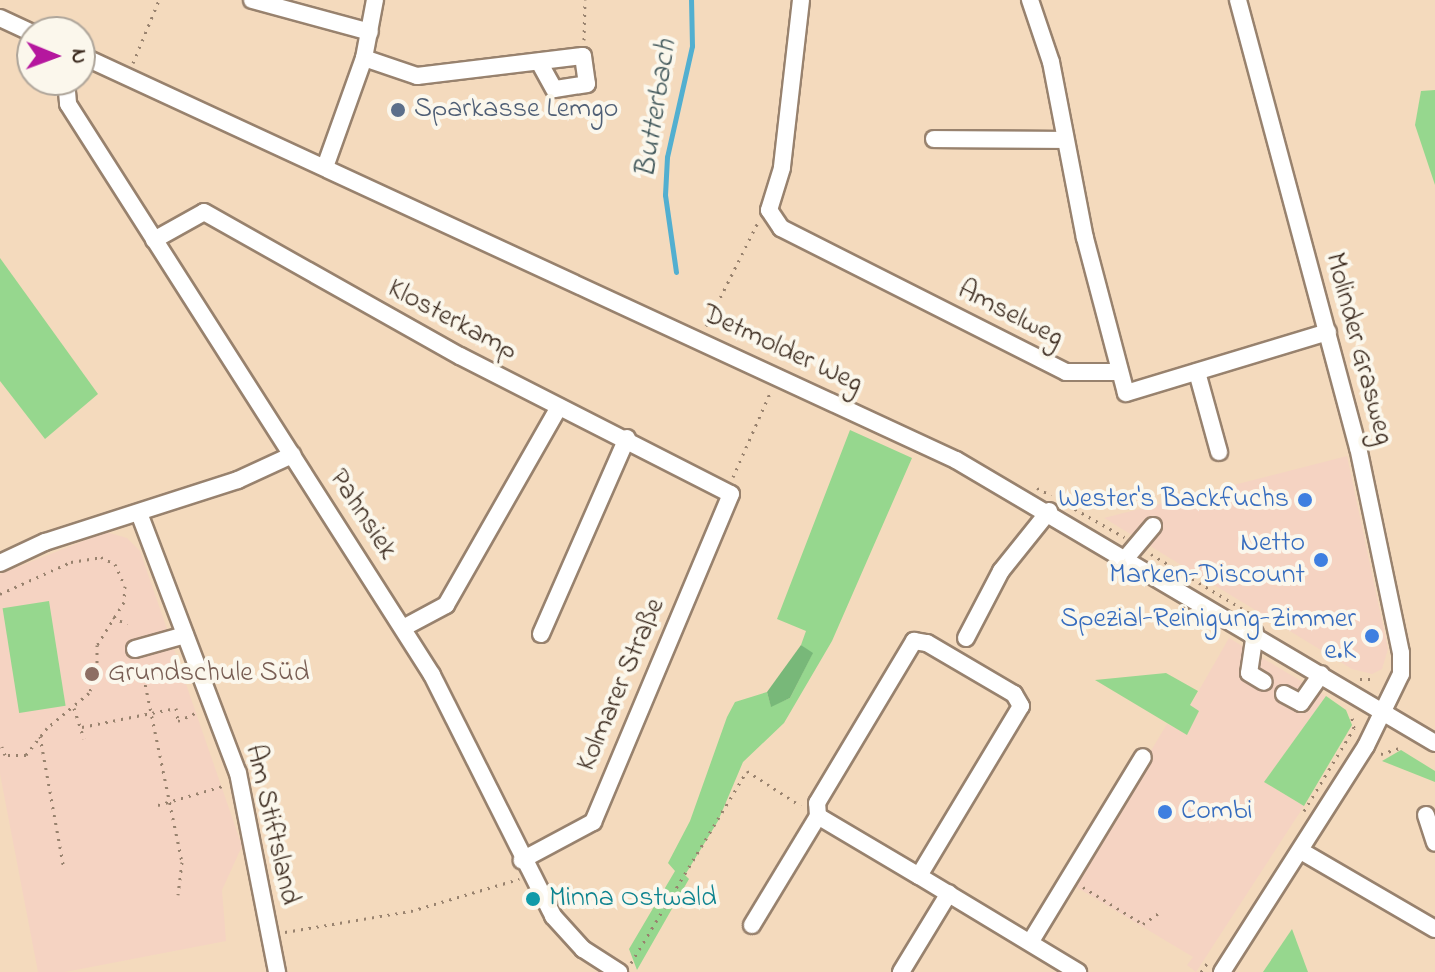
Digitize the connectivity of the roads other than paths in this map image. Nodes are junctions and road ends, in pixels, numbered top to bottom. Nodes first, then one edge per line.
1 (252, 0) edge
2 (375, 0) edge
3 (801, 0) edge
4 (1030, 0) edge
5 (1238, 0) edge
6 (370, 32) junction
7 (364, 58) junction
8 (96, 62) edge
9 (539, 62) junction
10 (67, 96) edge
11 (934, 139) dead end
12 (1064, 140) junction
13 (325, 167) junction
14 (154, 240) junction
15 (1328, 332) junction
16 (1116, 372) junction
17 (1197, 372) junction
18 (559, 407) junction
19 (627, 438) junction
20 (1219, 452) dead end
21 (292, 455) junction
22 (729, 493) joint
23 (1049, 511) junction
24 (139, 513) junction
25 (1153, 526) dead end
26 (1126, 558) junction
27 (0, 563) edge
28 (403, 628) junction
29 (1255, 633) junction
30 (541, 634) dead end
31 (185, 635) junction
32 (966, 638) dead end
33 (135, 649) dead end
34 (1321, 674) junction
35 (1264, 682) dead end
36 (1284, 694) dead end
37 (1383, 711) junction
38 (1435, 743) edge
39 (1143, 757) dead end
40 (1426, 815) dead end
41 (818, 816) junction
42 (1435, 843) edge
43 (1301, 851) junction
44 (522, 860) junction
45 (919, 876) junction
46 (949, 893) junction
47 (752, 925) dead end
48 (1435, 929) edge
49 (1031, 941) junction
50 (277, 972) edge
51 (619, 972) edge
52 (901, 972) edge
53 (1078, 972) edge
54 (1222, 972) edge

1 - 6 street
2 - 6 street
3 - 16 street, Amselweg
4 - 12 street
5 - 15 street, Molinder Grasweg
6 - 7 street
7 - 9 street
7 - 13 street
8 - 13 street, Detmolder Weg
9 - 9 street
10 - 14 street, Pahnsiek
11 - 12 street
12 - 16 street
13 - 23 street, Detmolder Weg
14 - 18 street, Klosterkamp
14 - 21 street, Pahnsiek
15 - 17 street
15 - 37 street, Molinder Grasweg
16 - 17 street
17 - 20 street
18 - 19 street, Klosterkamp
18 - 28 street
19 - 22 street, Klosterkamp
19 - 30 street
21 - 24 street
21 - 28 street, Pahnsiek
22 - 44 street, Kolmarer Straße
23 - 26 street, Detmolder Weg
23 - 32 street
24 - 27 street
24 - 31 street, Am Stiftsland
25 - 26 street
26 - 29 street, Detmolder Weg
28 - 44 street, Pahnsiek
29 - 34 street, Detmolder Weg
29 - 35 street
31 - 33 street
31 - 50 street, Am Stiftsland
34 - 36 street
34 - 37 street, Detmolder Weg
37 - 38 street, Detmolder Weg
37 - 43 street, Molinder Grasweg
39 - 49 street
40 - 42 street
41 - 45 street
41 - 45 street
41 - 47 street
43 - 48 street
43 - 54 street, Molinder Grasweg
44 - 51 street, Pahnsiek
45 - 46 street
46 - 49 street
46 - 52 street
49 - 53 street

